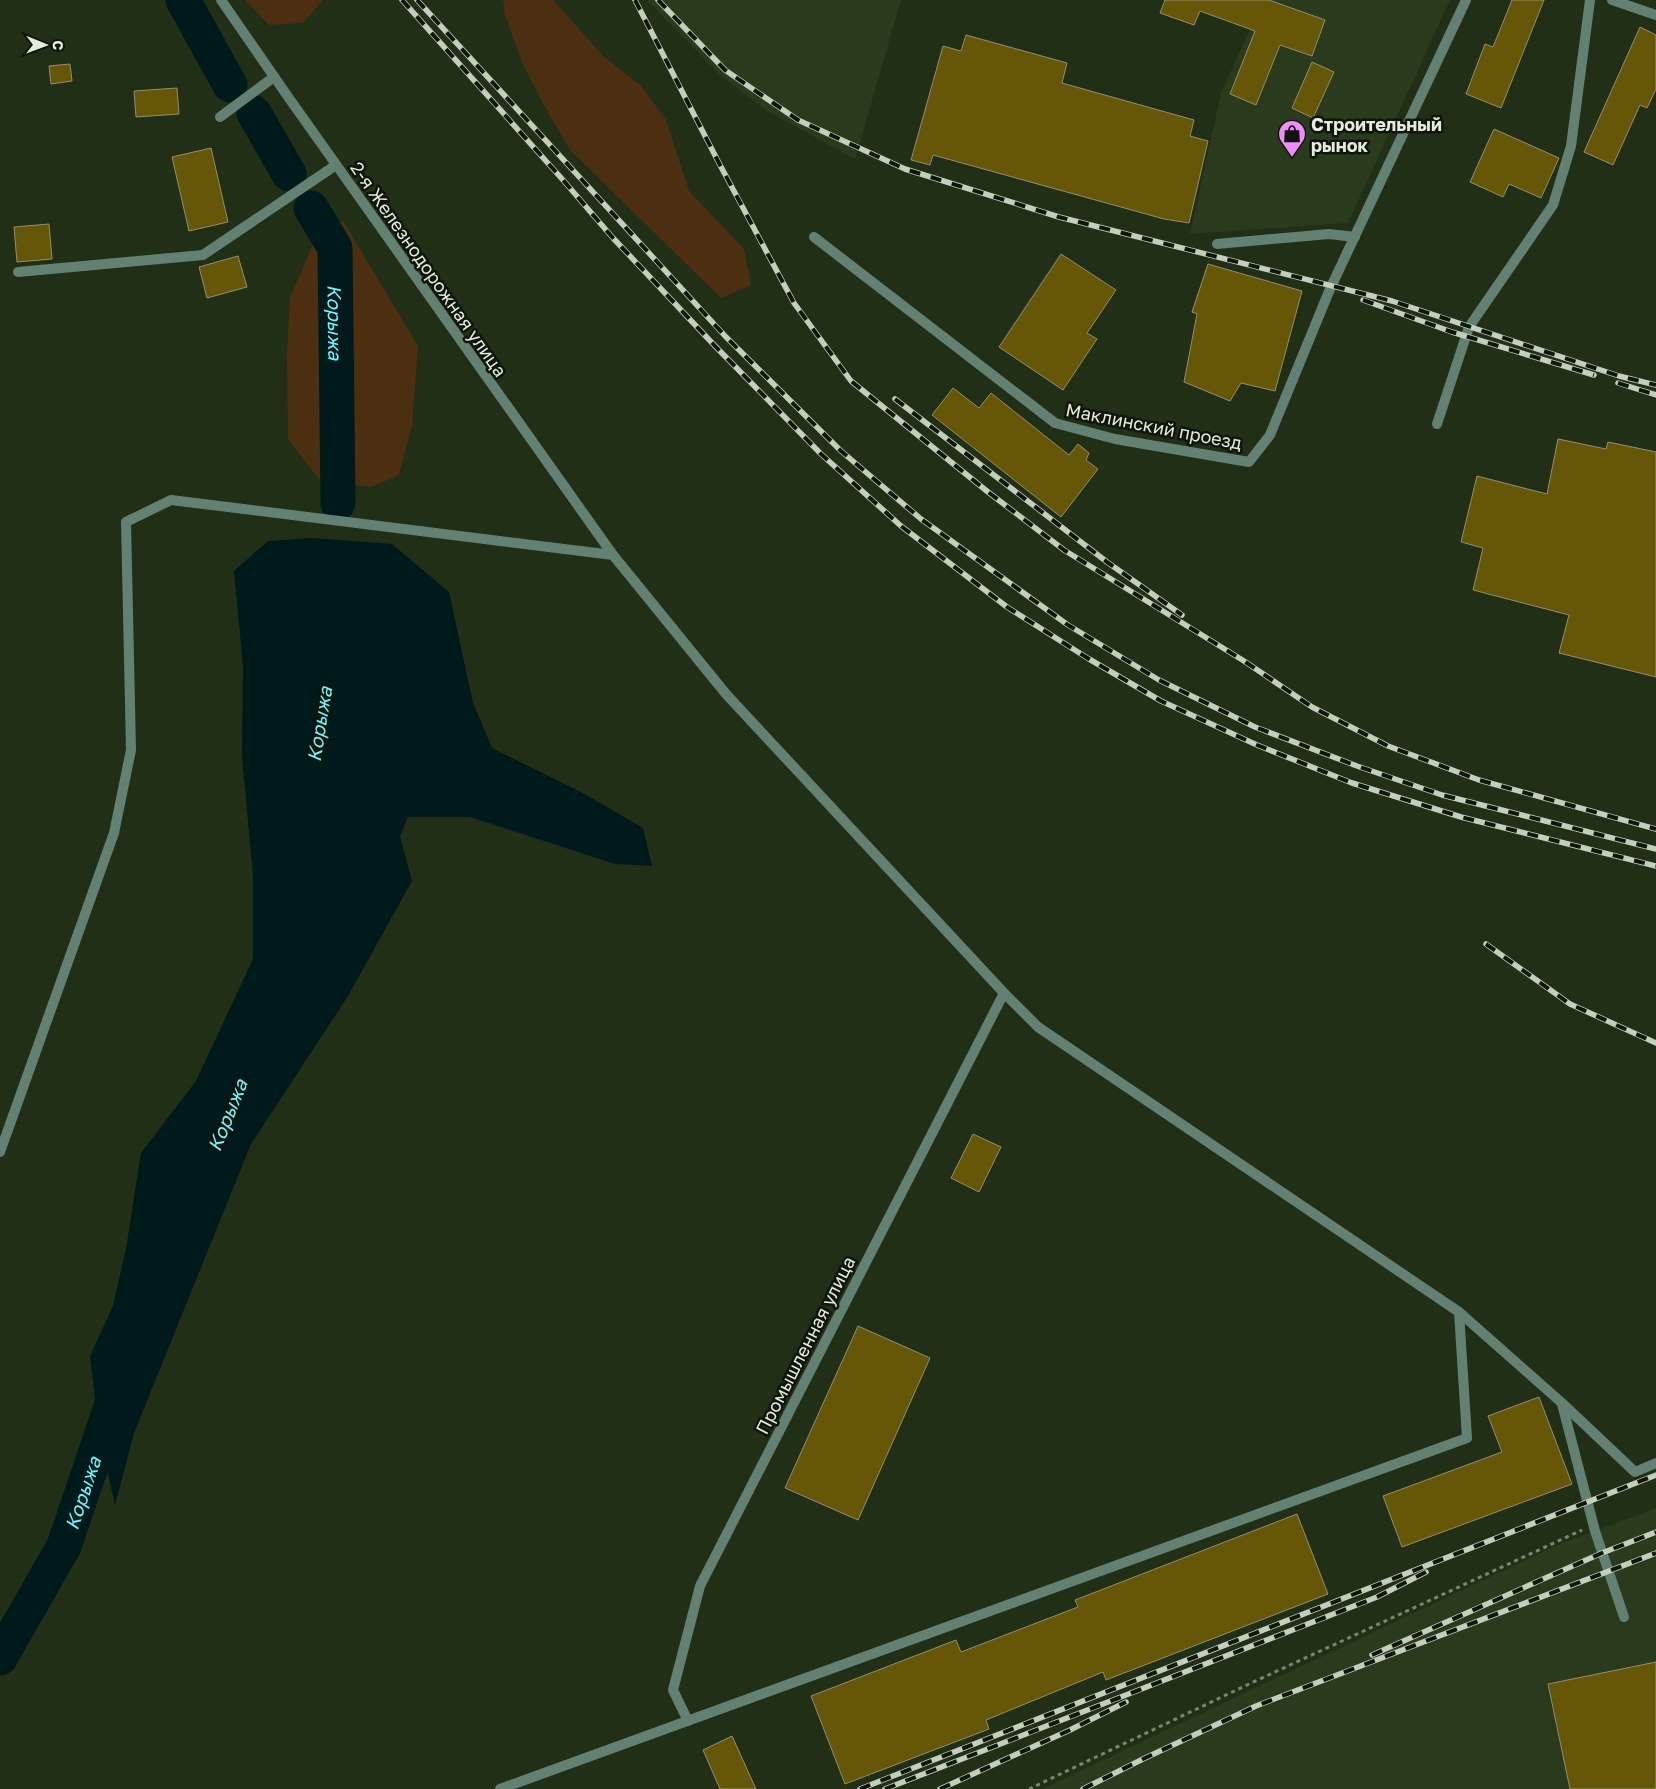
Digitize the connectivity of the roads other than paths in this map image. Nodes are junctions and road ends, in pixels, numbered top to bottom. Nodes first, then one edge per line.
1 (221, 0) edge
2 (1466, 0) edge
3 (1590, 0) edge
4 (1612, 0) edge
5 (1656, 15) edge
6 (274, 77) junction
7 (220, 117) dead end
8 (336, 165) junction
9 (814, 237) dead end
10 (1355, 237) junction
11 (1217, 244) dead end
12 (18, 272) dead end
13 (1437, 424) dead end
14 (613, 555) junction
15 (1004, 993) junction
16 (0, 1152) edge
17 (1459, 1312) junction
18 (1562, 1403) junction
19 (1656, 1463) edge
20 (1624, 1617) dead end
21 (688, 1721) junction
22 (500, 1789) edge

1 - 6 street, 2-я Железнодорожная улица
2 - 10 street, Маклинский проезд
3 - 13 street
4 - 5 street
6 - 7 street
6 - 8 street, 2-я Железнодорожная улица
8 - 12 street
8 - 14 street, 2-я Железнодорожная улица
9 - 10 street, Маклинский проезд
10 - 11 street
14 - 15 street, 2-я Железнодорожная улица
14 - 16 street
15 - 17 street, 2-я Железнодорожная улица
15 - 21 street, Промышленная улица
17 - 18 street, 2-я Железнодорожная улица
17 - 21 street
18 - 19 street, 2-я Железнодорожная улица
18 - 20 street
21 - 22 street

